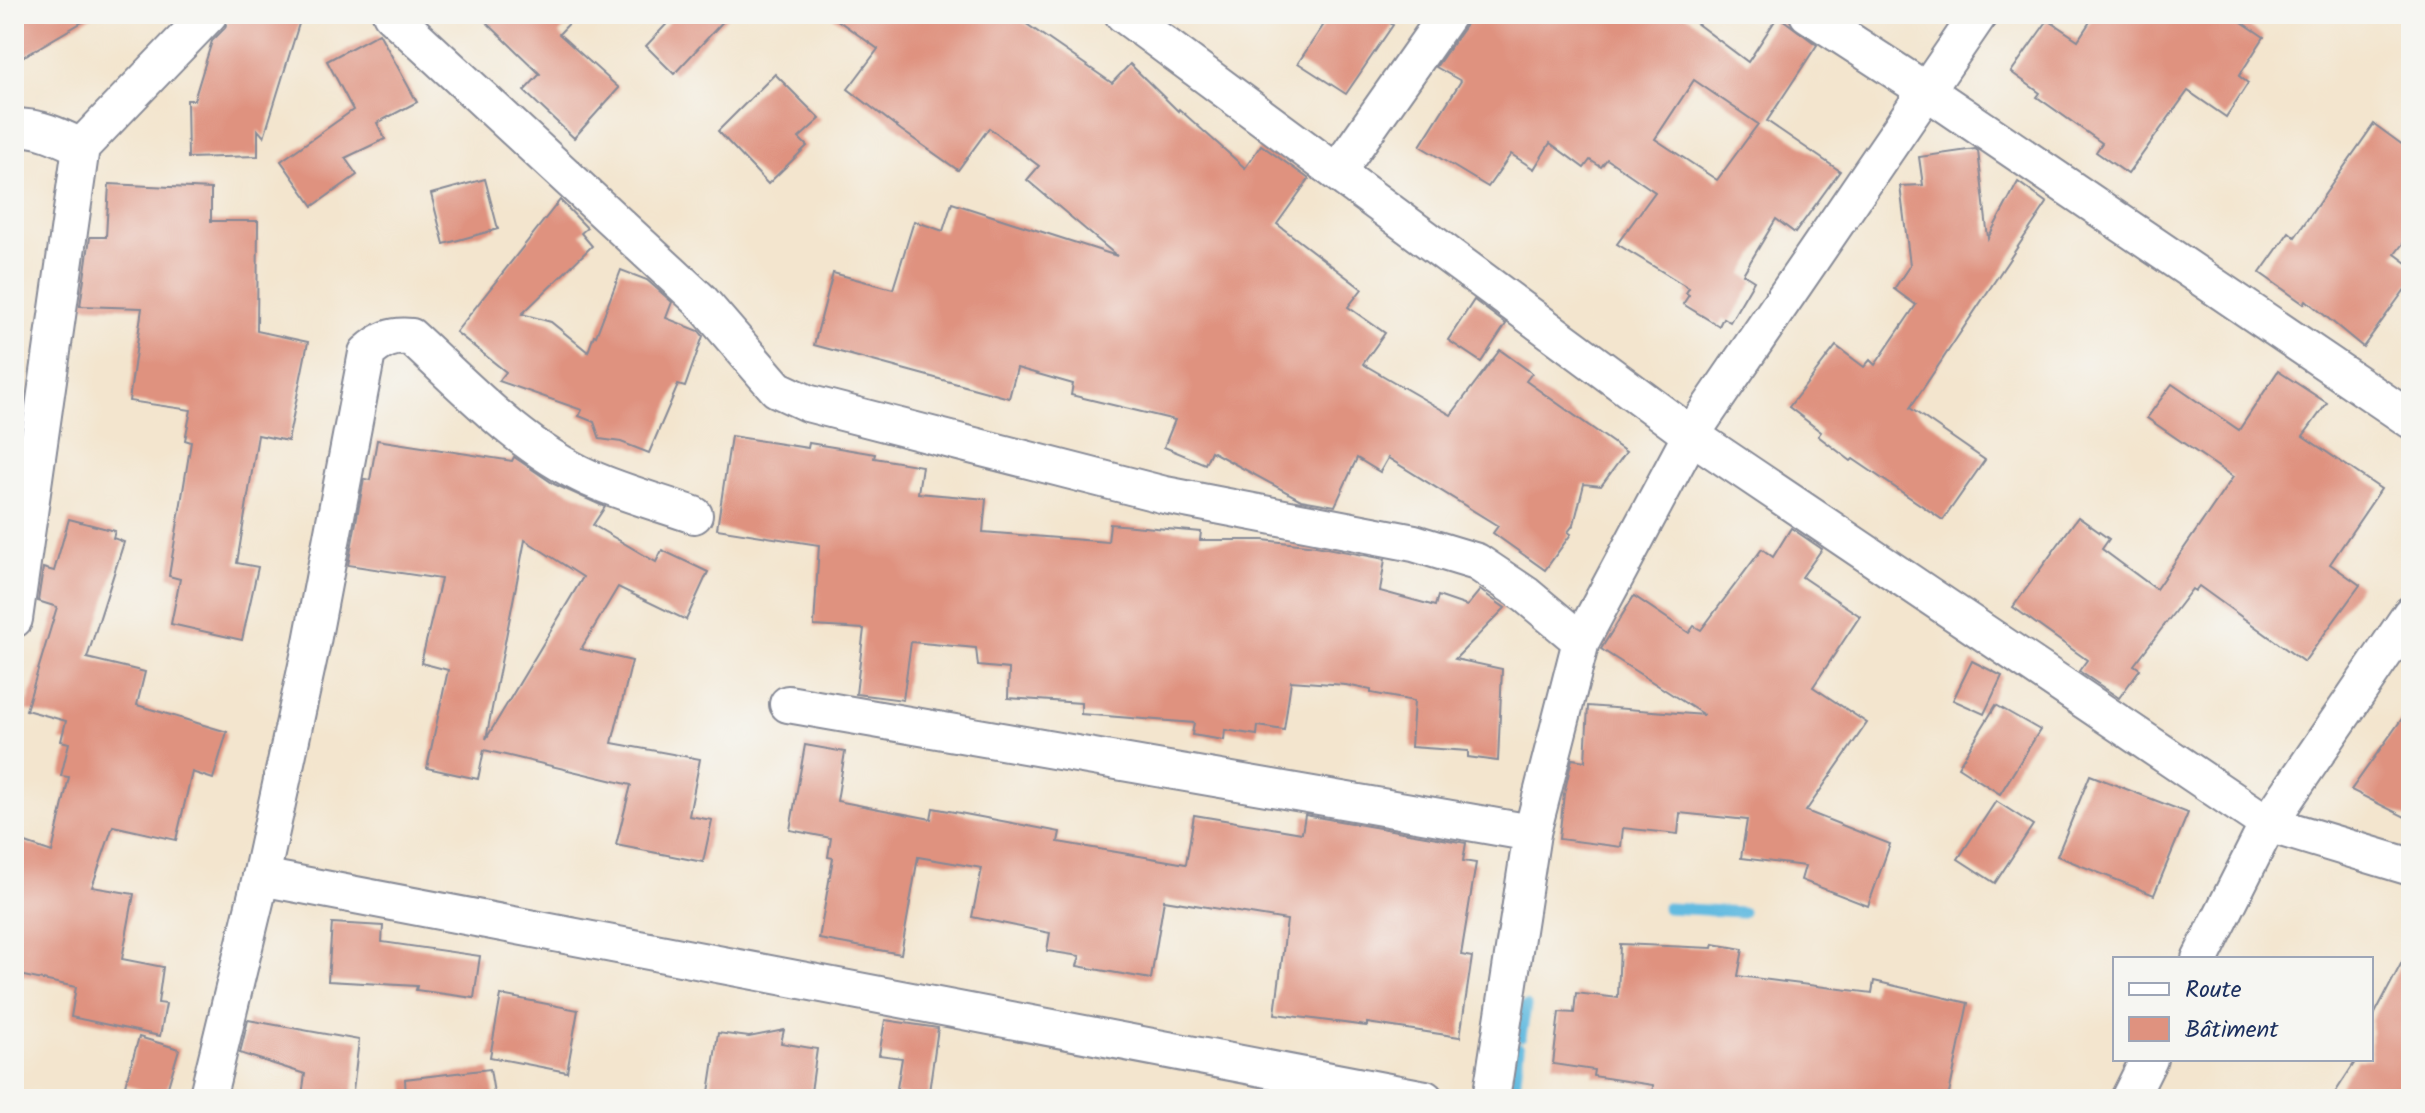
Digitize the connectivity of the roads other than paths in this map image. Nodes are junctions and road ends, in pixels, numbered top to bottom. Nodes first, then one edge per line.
1 (209, 14) edge
2 (391, 14) edge
3 (1123, 14) edge
4 (1448, 14) edge
5 (1808, 14) edge
6 (1979, 14) edge
7 (1928, 92) junction
8 (14, 127) edge
9 (81, 147) junction
10 (1337, 172) junction
11 (2411, 420) edge
12 (1691, 435) junction
13 (694, 515) dead end
14 (2411, 614) edge
15 (14, 619) edge
16 (1581, 641) junction
17 (788, 704) dead end
18 (2268, 824) junction
19 (1532, 833) junction
20 (2411, 867) edge
21 (261, 877) junction
22 (2201, 957) edge
23 (2148, 1061) edge
24 (207, 1099) edge
25 (1425, 1099) edge
26 (1491, 1099) edge
27 (2129, 1099) edge

1 - 9 street
2 - 16 street
3 - 10 street
4 - 10 street
5 - 7 street
6 - 7 street
7 - 11 street
7 - 12 street
8 - 9 street
9 - 15 street
10 - 12 street
12 - 16 street
12 - 18 street
13 - 21 street
14 - 18 street
16 - 19 street
17 - 19 street
18 - 20 street
18 - 22 street
19 - 26 street
21 - 24 street
21 - 25 street
23 - 27 street

